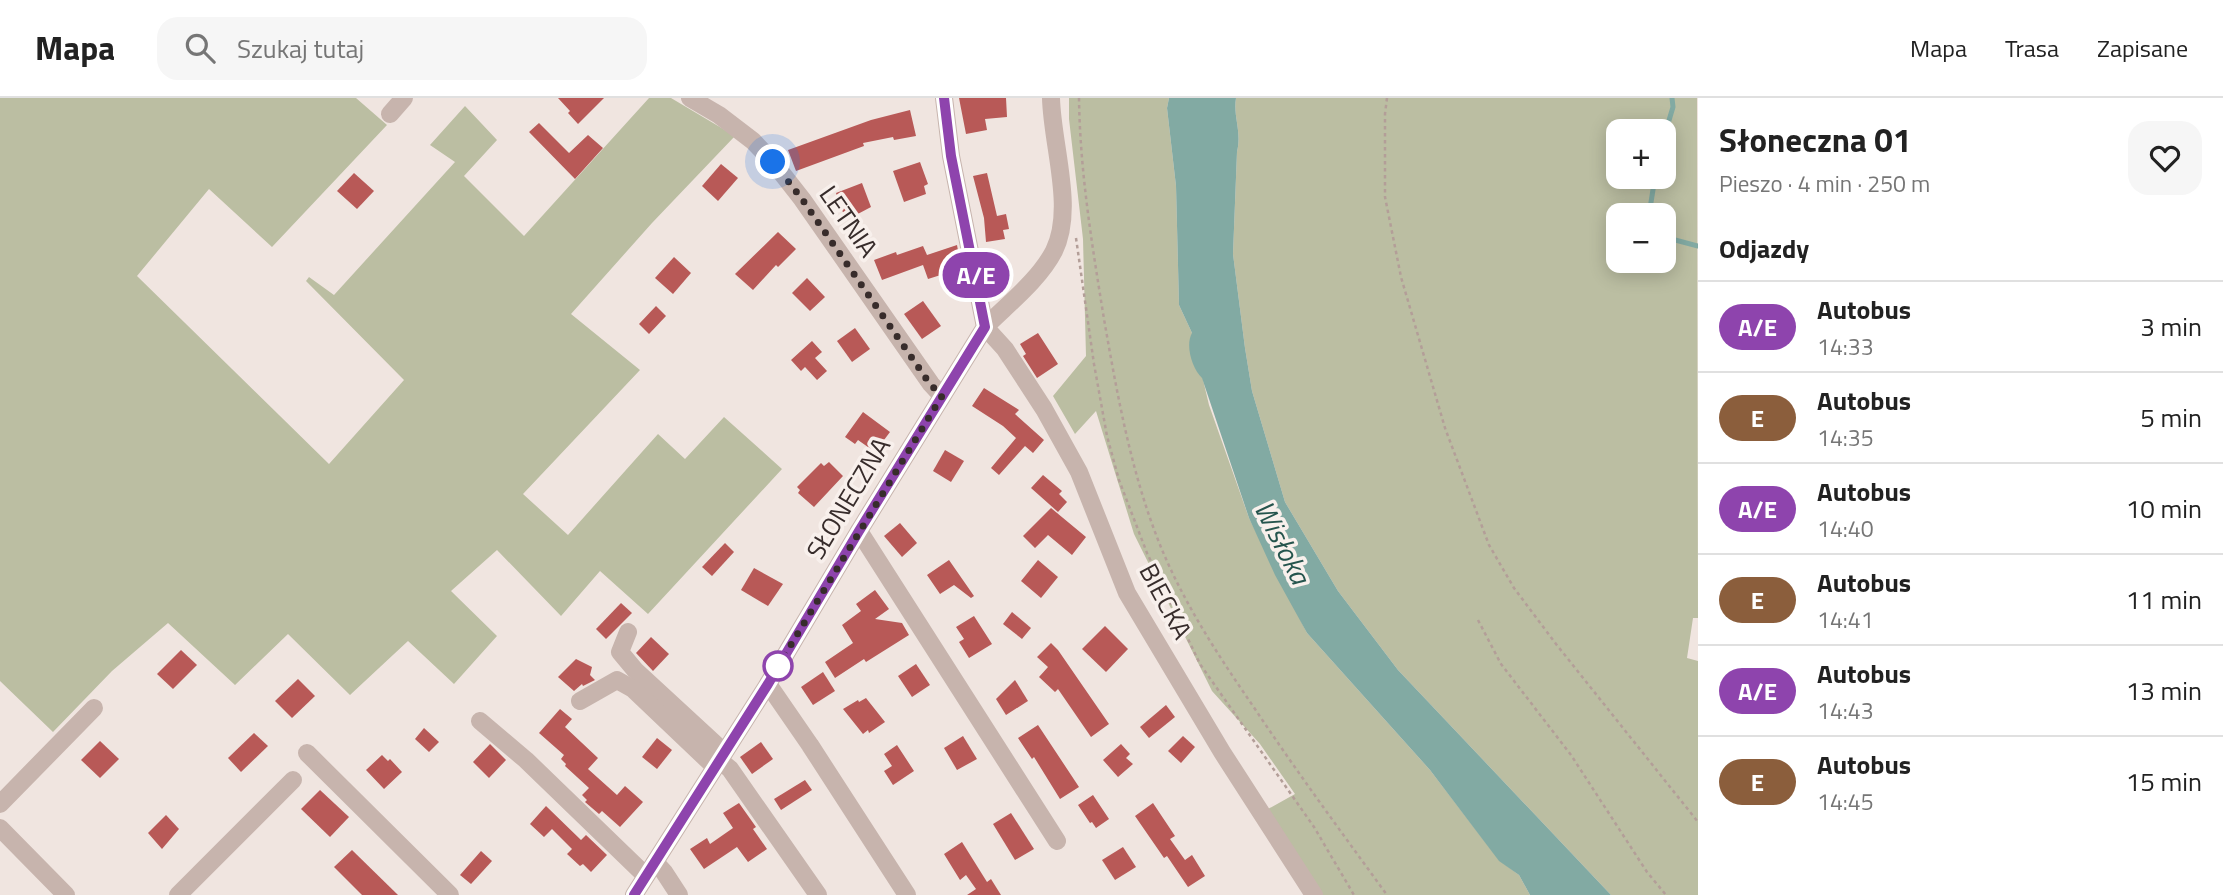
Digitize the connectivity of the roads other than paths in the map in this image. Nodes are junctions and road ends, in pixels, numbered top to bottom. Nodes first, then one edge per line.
1 (404, 98) edge
2 (690, 98) edge
3 (944, 98) edge
4 (1051, 98) edge
5 (390, 114) dead end
6 (985, 327) junction
7 (942, 396) junction
8 (859, 531) junction
9 (628, 632) dead end
10 (768, 684) junction
11 (580, 701) dead end
12 (94, 708) dead end
13 (480, 721) dead end
14 (307, 753) dead end
15 (720, 760) junction
16 (293, 780) dead end
17 (0, 804) edge
18 (0, 828) edge
19 (1057, 841) dead end
20 (399, 859) dead end
21 (651, 869) junction
22 (66, 895) edge
23 (178, 895) edge
24 (434, 895) edge
25 (450, 895) edge
26 (634, 895) edge
27 (679, 895) edge
28 (818, 895) edge
29 (907, 895) edge
30 (1314, 895) edge

1 - 5 street
2 - 7 street, LETNIA
3 - 6 street
4 - 6 street, SŁONECZNA
6 - 7 street, SŁONECZNA
6 - 30 street, BIECKA
7 - 8 street, SŁONECZNA
8 - 10 street, SŁONECZNA
8 - 19 street
9 - 15 street
10 - 15 street, SŁONECZNA
10 - 29 street
11 - 15 street
12 - 17 street
13 - 21 street
14 - 25 street
15 - 21 street, SŁONECZNA
15 - 28 street
16 - 23 street
18 - 22 street
20 - 24 street
21 - 26 street, SŁONECZNA
21 - 27 street

